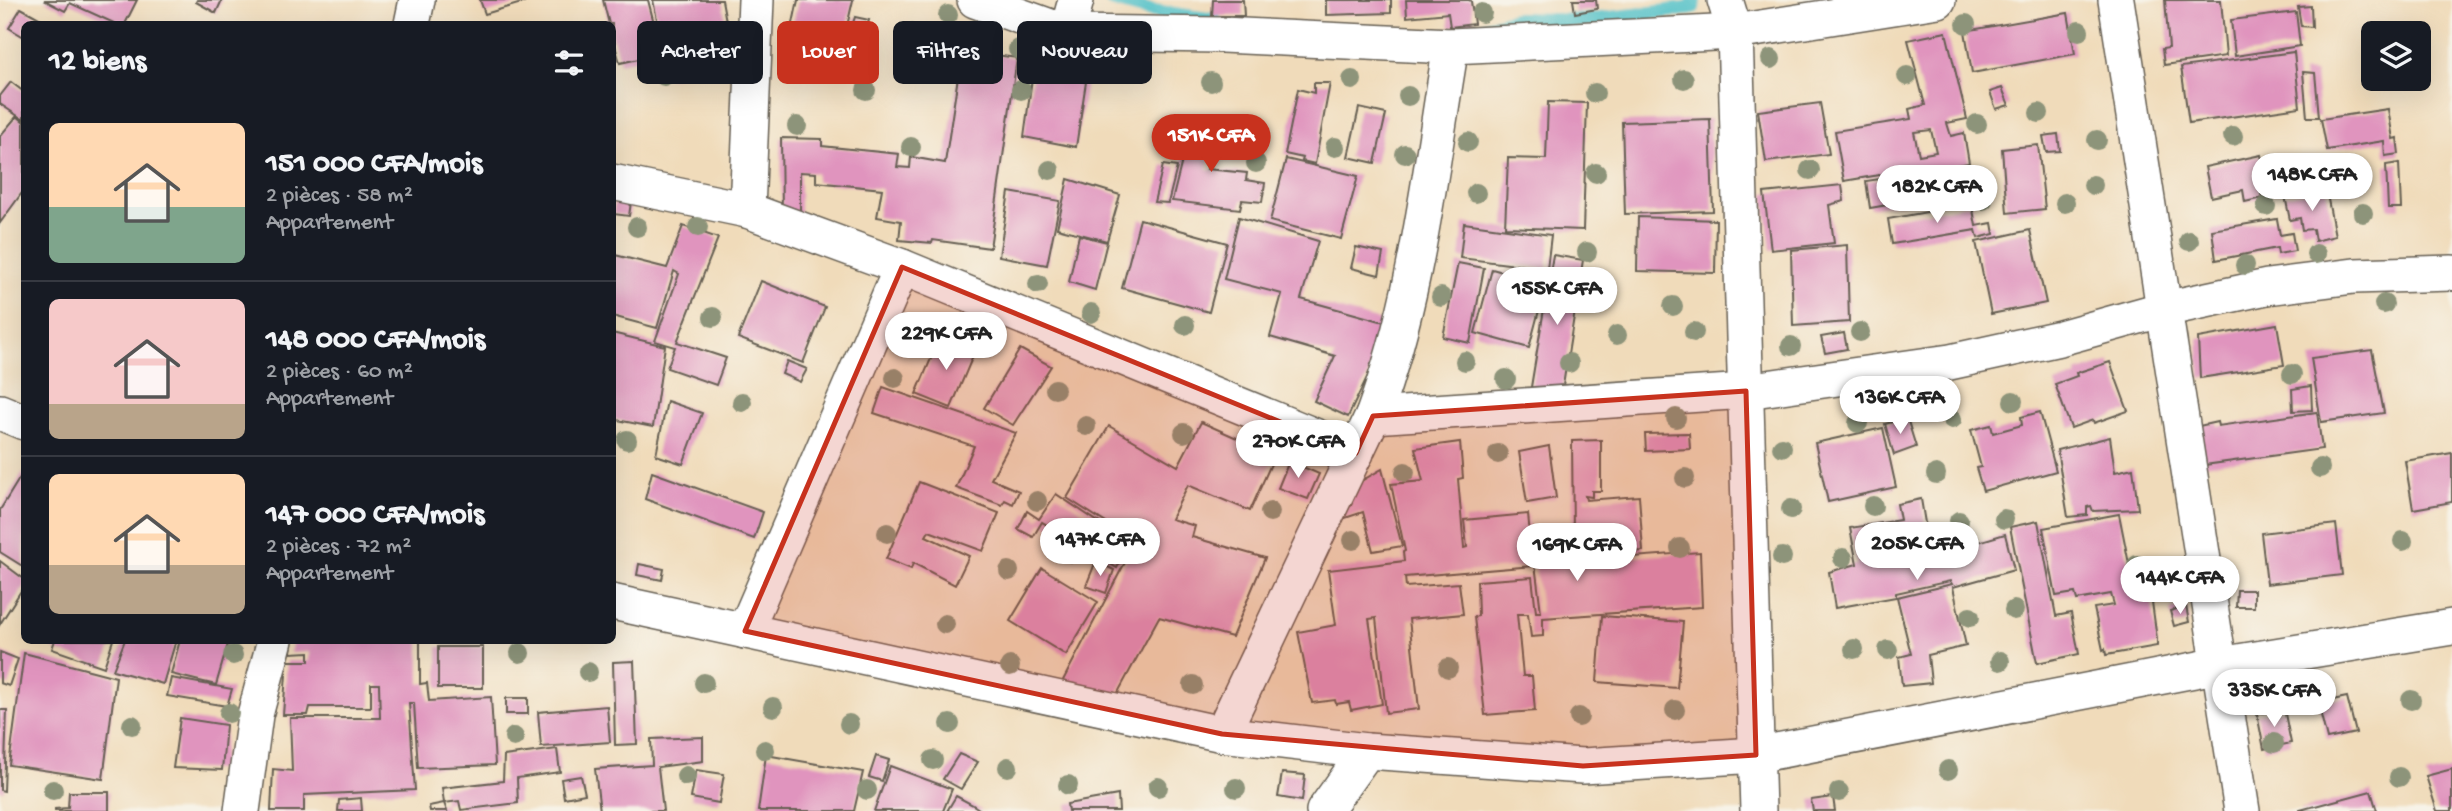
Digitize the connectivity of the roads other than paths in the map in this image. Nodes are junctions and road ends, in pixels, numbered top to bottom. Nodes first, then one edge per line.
1 (417, 0) edge
2 (756, 0) edge
3 (975, 0) edge
4 (1076, 0) edge
5 (1938, 0) edge
6 (2116, 0) edge
7 (1730, 16) edge
8 (413, 21) edge
9 (1034, 21) edge
10 (1070, 21) edge
11 (1152, 34) edge
12 (1451, 46) junction
13 (616, 183) edge
14 (747, 210) junction
15 (902, 267) junction
16 (2452, 273) edge
17 (2164, 309) junction
18 (1745, 391) junction
19 (0, 412) edge
20 (1373, 416) junction
21 (21, 421) edge
22 (1356, 453) junction
23 (616, 603) edge
24 (2452, 626) edge
25 (745, 631) junction
26 (274, 644) edge
27 (2220, 665) junction
28 (1222, 734) junction
29 (1367, 751) junction
30 (1756, 755) junction
31 (242, 811) edge
32 (1324, 811) edge
33 (1758, 811) edge
34 (2242, 811) edge

1 - 8 street
2 - 14 street
3 - 9 street
4 - 10 street
5 - 7 street
6 - 17 street
7 - 12 street
7 - 18 street
11 - 12 street
12 - 20 street
13 - 14 street
14 - 15 street
15 - 22 street
15 - 25 street
16 - 17 street
17 - 18 street
17 - 27 street
18 - 20 street
18 - 30 street
19 - 21 street
20 - 22 street
22 - 28 street
23 - 25 street
24 - 27 street
25 - 28 street
26 - 31 street
27 - 30 street
27 - 34 street
28 - 29 street
29 - 30 street
29 - 32 street
30 - 33 street

